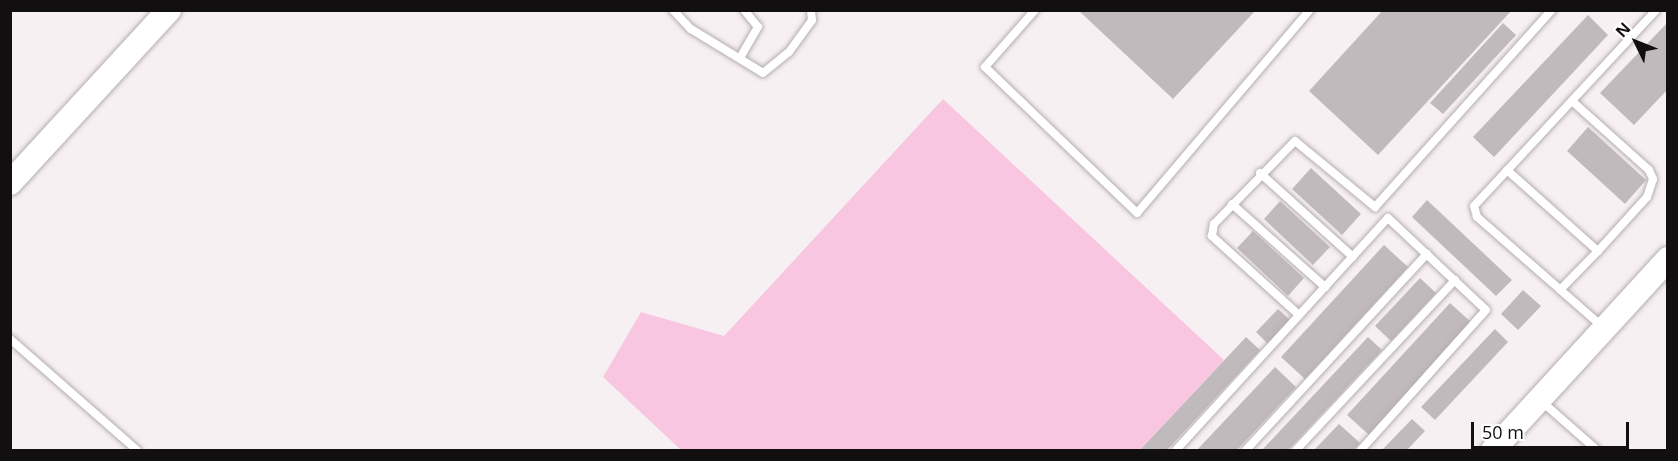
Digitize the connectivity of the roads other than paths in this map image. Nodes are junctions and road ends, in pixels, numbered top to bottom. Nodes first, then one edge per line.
1 (169, 10) edge
2 (673, 10) edge
3 (744, 10) edge
4 (811, 10) edge
5 (1035, 10) edge
6 (1310, 10) edge
7 (1552, 10) edge
8 (1656, 10) edge
9 (740, 58) junction
10 (1572, 101) junction
11 (1507, 170) junction
12 (1260, 173) junction
13 (10, 183) edge
14 (1232, 204) junction
15 (1375, 207) junction
16 (1388, 218) junction
17 (1598, 251) junction
18 (1426, 254) junction
19 (1353, 257) junction
20 (1668, 259) edge
21 (1455, 280) junction
22 (1324, 287) junction
23 (1560, 290) junction
24 (1299, 315) junction
25 (1604, 328) junction
26 (10, 339) edge
27 (1540, 399) junction
28 (137, 450) edge
29 (1176, 450) edge
30 (1246, 450) edge
31 (1296, 450) edge
32 (1361, 450) edge
33 (1493, 450) edge
34 (1597, 450) edge

1 - 13 main road
2 - 9 lane
3 - 9 lane
4 - 9 lane
5 - 6 lane
7 - 15 lane
8 - 10 lane
10 - 11 lane
10 - 17 lane
11 - 17 lane
11 - 23 lane
12 - 14 lane
12 - 15 lane
12 - 19 lane
14 - 22 lane
14 - 24 lane
15 - 16 lane
16 - 18 lane
16 - 19 lane
17 - 23 lane
18 - 21 lane
18 - 30 lane
19 - 22 lane
20 - 25 main road
21 - 31 lane
21 - 32 lane
22 - 24 lane
23 - 25 lane
24 - 29 lane
25 - 27 main road
26 - 28 lane
27 - 33 main road
27 - 34 lane

